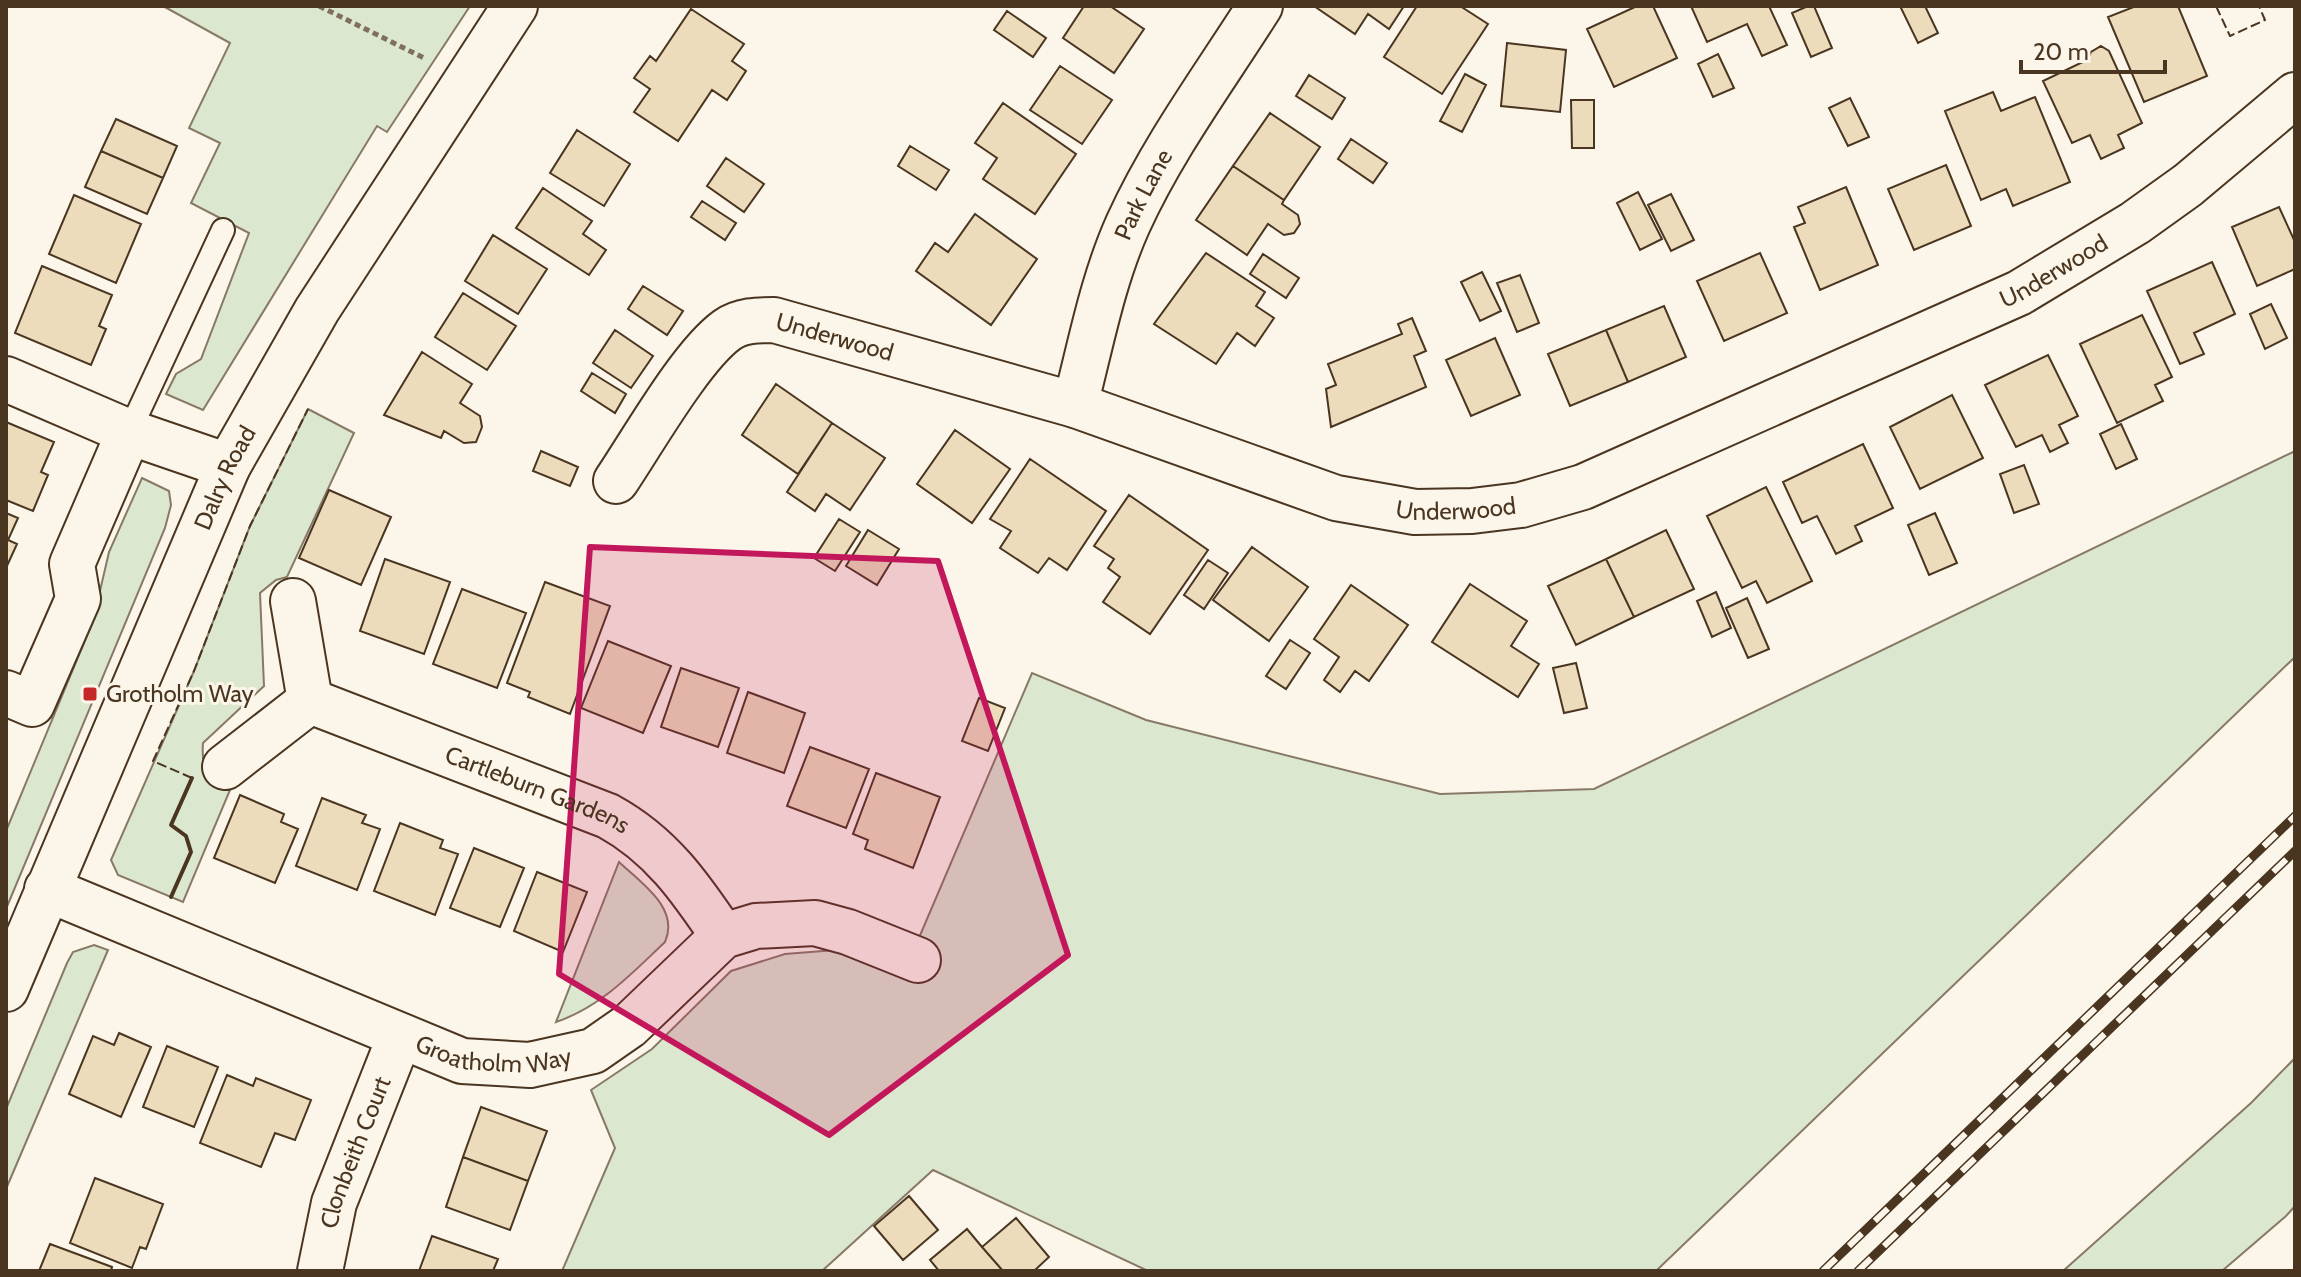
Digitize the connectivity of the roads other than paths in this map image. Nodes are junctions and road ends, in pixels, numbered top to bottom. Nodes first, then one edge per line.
1 (515, 6) edge
2 (1260, 6) edge
3 (2295, 95) edge
4 (223, 230) dead end
5 (6, 379) edge
6 (1075, 405) junction
7 (129, 432) junction
8 (228, 466) junction
9 (616, 481) dead end
10 (293, 601) dead end
11 (310, 701) junction
12 (15, 705) edge
13 (225, 767) dead end
14 (47, 889) junction
15 (723, 936) junction
16 (918, 960) dead end
17 (6, 989) edge
18 (400, 1036) junction
19 (320, 1271) edge

1 - 8 main road, Dalry Road
2 - 6 main road, Park Lane
3 - 6 main road, Underwood
4 - 7 lane
5 - 7 main road
6 - 9 main road, Underwood
7 - 8 main road
7 - 12 main road
8 - 14 main road, Dalry Road
10 - 11 main road
11 - 13 main road
11 - 15 main road, Cartleburn Gardens
14 - 17 main road, Dalry Road
14 - 18 main road, Groatholm Way
15 - 16 main road, Groatholm Way
15 - 18 main road, Groatholm Way
18 - 19 main road, Clonbeith Court

